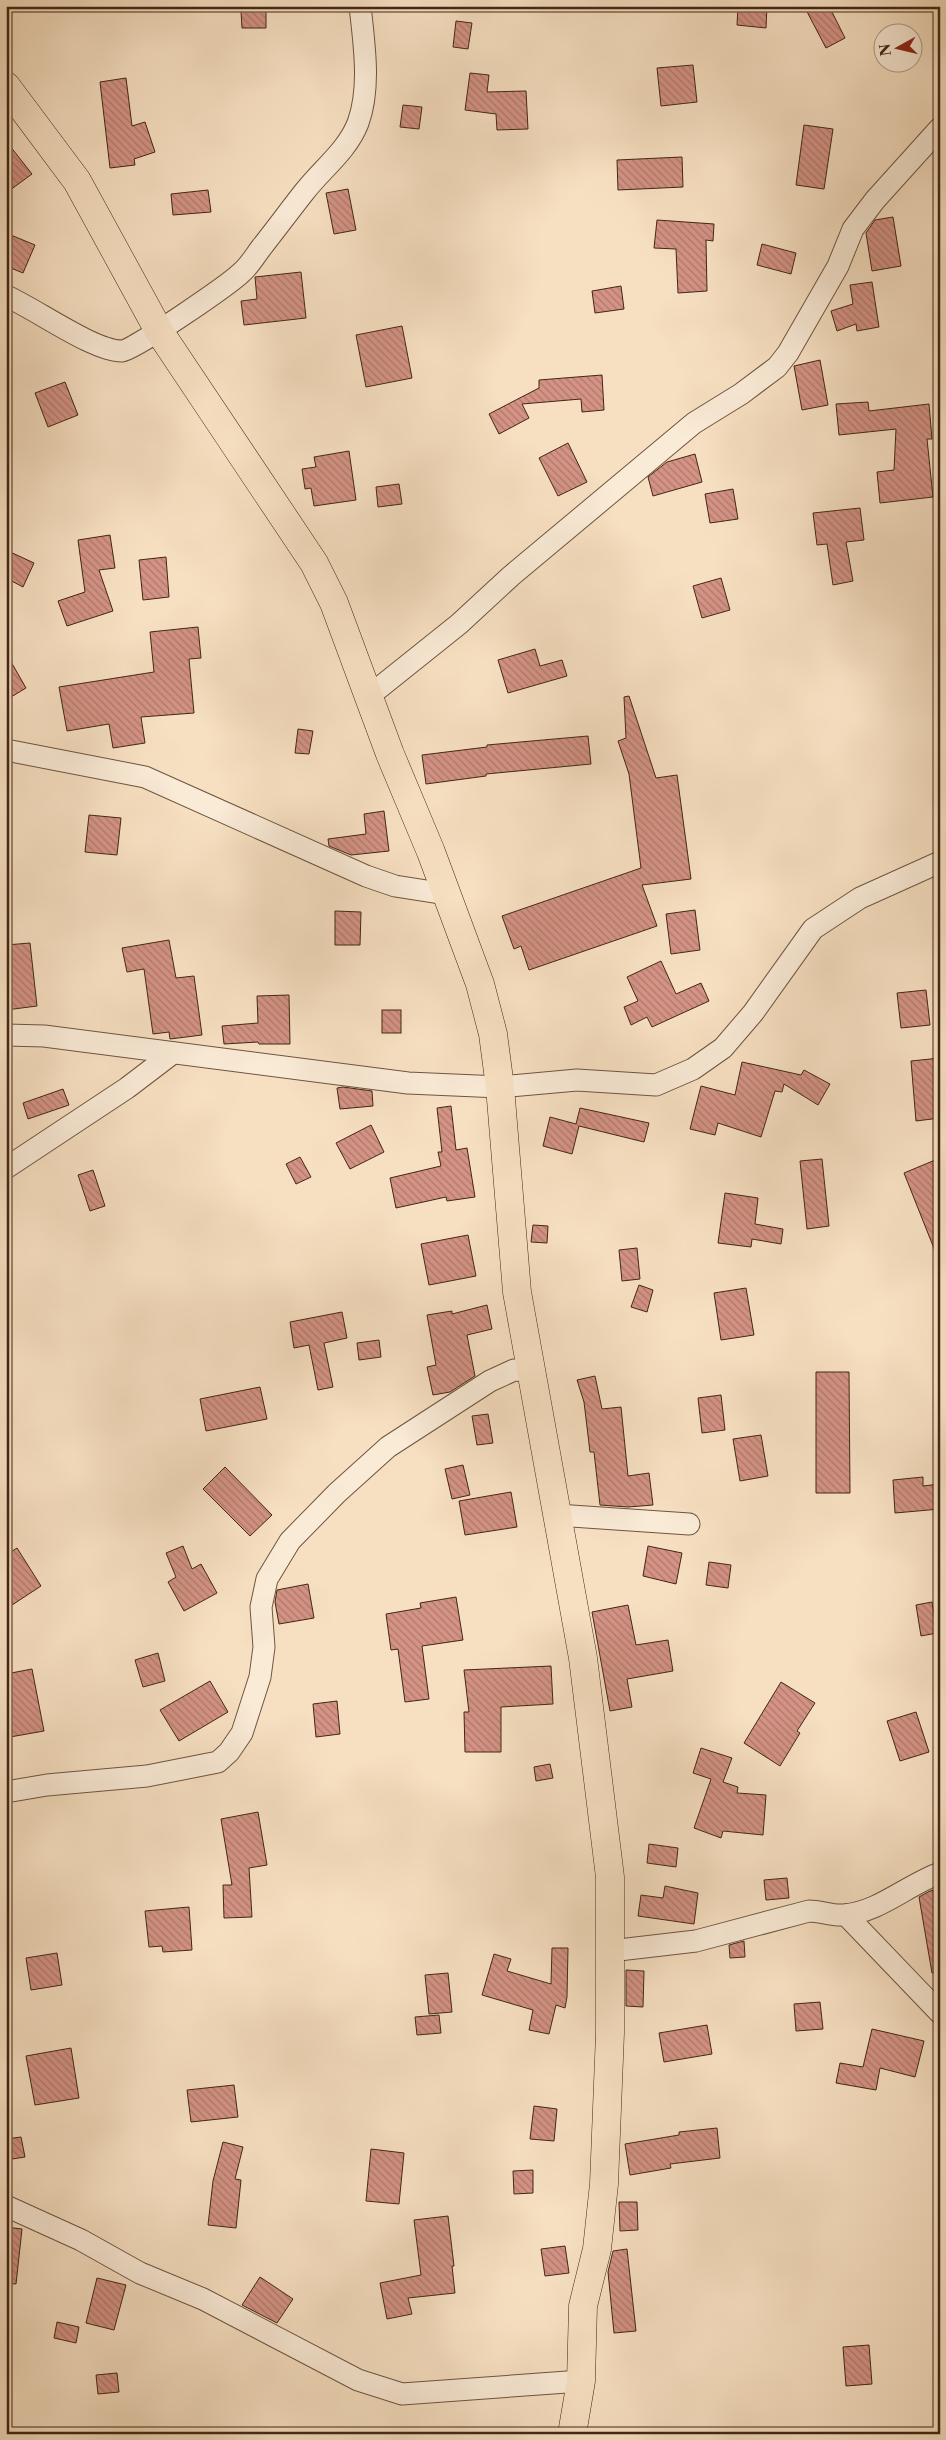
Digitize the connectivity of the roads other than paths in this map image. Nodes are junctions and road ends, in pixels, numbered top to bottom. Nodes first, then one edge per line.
1 (360, 6) edge
2 (6, 86) edge
3 (940, 128) edge
4 (6, 296) edge
5 (159, 331) junction
6 (369, 696) junction
7 (6, 750) edge
8 (940, 862) edge
9 (446, 894) junction
10 (6, 1035) edge
11 (173, 1053) junction
12 (500, 1087) junction
13 (6, 1168) edge
14 (530, 1371) junction
15 (557, 1515) junction
16 (688, 1524) dead end
17 (6, 1792) edge
18 (940, 1874) edge
19 (846, 1915) junction
20 (610, 1951) junction
21 (940, 2012) edge
22 (6, 2206) edge
23 (581, 2382) junction
24 (572, 2434) edge

1 - 5 street
2 - 5 main road
3 - 6 street
4 - 5 street
5 - 6 main road
6 - 9 main road
7 - 9 street
8 - 12 street
9 - 12 main road
10 - 11 street
11 - 12 street
11 - 13 street
12 - 14 main road
14 - 15 main road
14 - 17 street
15 - 16 street
15 - 20 main road
18 - 19 street
19 - 20 street
19 - 21 street
20 - 23 main road
22 - 23 street
23 - 24 main road

